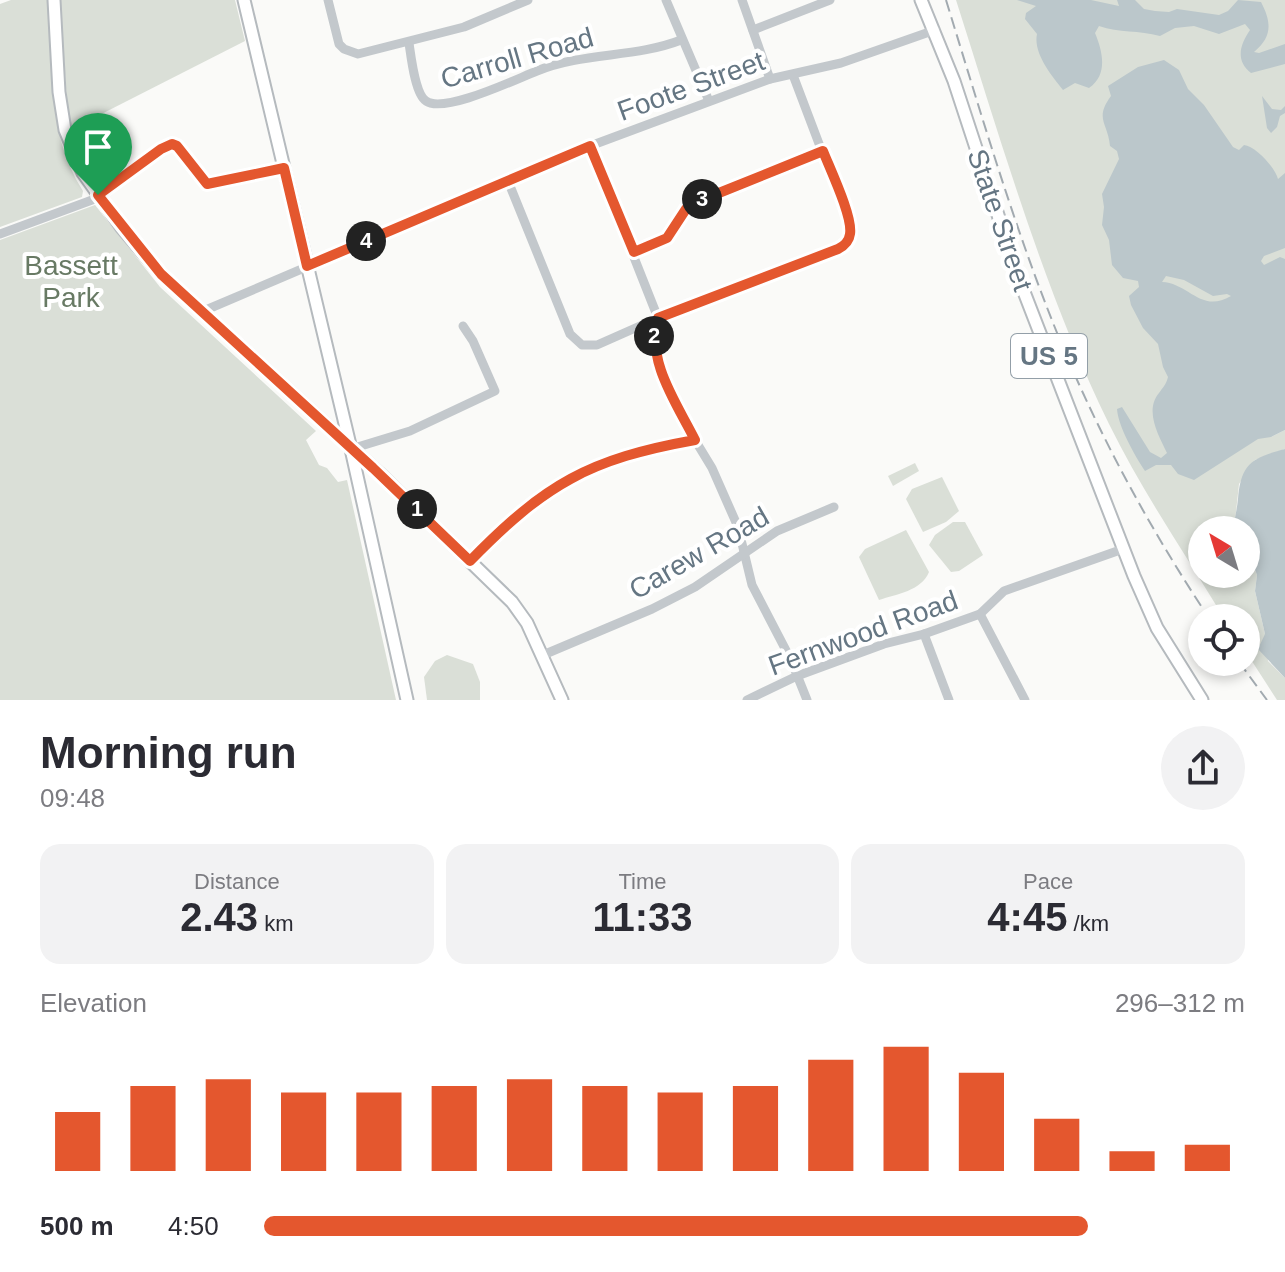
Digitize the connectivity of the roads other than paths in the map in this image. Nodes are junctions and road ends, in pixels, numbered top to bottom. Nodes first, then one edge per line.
1 (54, 0) edge
2 (244, 0) edge
3 (328, 0) edge
4 (528, 0) edge
5 (666, 0) edge
6 (742, 0) edge
7 (830, 0) edge
8 (921, 0) edge
9 (753, 30) junction
10 (935, 30) junction
11 (681, 40) junction
12 (409, 43) junction
13 (793, 75) junction
14 (770, 79) junction
15 (709, 101) junction
16 (590, 146) junction
17 (823, 151) junction
18 (284, 168) junction
19 (508, 181) junction
20 (98, 195) junction
21 (0, 234) edge
22 (634, 252) junction
23 (307, 266) junction
24 (201, 312) junction
25 (658, 318) junction
26 (463, 326) dead end
27 (695, 440) junction
28 (351, 449) junction
29 (834, 507) dead end
30 (1123, 549) junction
31 (743, 553) junction
32 (470, 561) junction
33 (980, 614) junction
34 (924, 634) junction
35 (543, 655) junction
36 (797, 676) junction
37 (407, 700) edge
38 (562, 700) edge
39 (747, 700) edge
40 (807, 700) edge
41 (949, 700) edge
42 (1025, 700) edge
43 (1202, 700) edge

1 - 20 main road
2 - 18 main road
3 - 12 street
4 - 12 street
5 - 11 street
6 - 9 street
7 - 9 street
8 - 10 main road, State Street / US 5
9 - 14 street
10 - 13 street, Foote Street
10 - 30 main road, State Street / US 5
11 - 12 street, Carroll Road
11 - 15 street
13 - 14 street, Foote Street
13 - 17 street
14 - 15 street, Foote Street
15 - 16 street, Foote Street
16 - 19 street, Foote Street
16 - 22 street
17 - 22 street
17 - 25 street
18 - 20 street
18 - 23 main road
19 - 23 street, Foote Street
19 - 25 street
20 - 21 street
20 - 24 main road
22 - 25 street
23 - 24 street, Foote Street
23 - 28 main road
24 - 28 main road
25 - 27 street
26 - 28 street
27 - 31 street
27 - 32 street
28 - 32 main road
28 - 37 main road
29 - 31 street, Carew Road
30 - 33 street, Fernwood Road
30 - 43 main road, State Street / US 5
31 - 35 street, Carew Road
31 - 36 street
32 - 35 main road
33 - 34 street, Fernwood Road
33 - 42 street
34 - 36 street, Fernwood Road
34 - 41 street
35 - 38 main road
36 - 39 street, Fernwood Road
36 - 40 street

